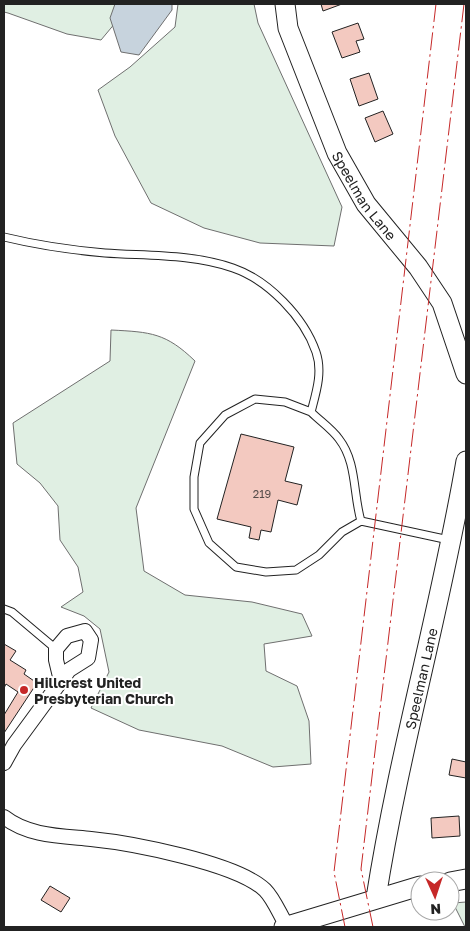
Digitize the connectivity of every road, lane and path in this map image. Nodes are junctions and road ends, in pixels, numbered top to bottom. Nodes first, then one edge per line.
1 (284, 4) edge
2 (4, 237) edge
3 (466, 374) edge
4 (311, 412) junction
5 (466, 462) edge
6 (362, 521) junction
7 (451, 540) junction
8 (4, 609) edge
9 (56, 649) junction
10 (61, 681) junction
11 (4, 763) edge
12 (4, 817) edge
13 (410, 889) edge
14 (376, 898) junction
15 (285, 927) edge

1 - 3 street, Speelman Lane
2 - 4 lane
4 - 6 lane
4 - 6 lane
5 - 7 street, Speelman Lane
6 - 7 lane
7 - 14 street, Speelman Lane
8 - 9 lane
9 - 10 street
9 - 10 street
10 - 11 street
12 - 15 street
13 - 14 street
14 - 15 street

